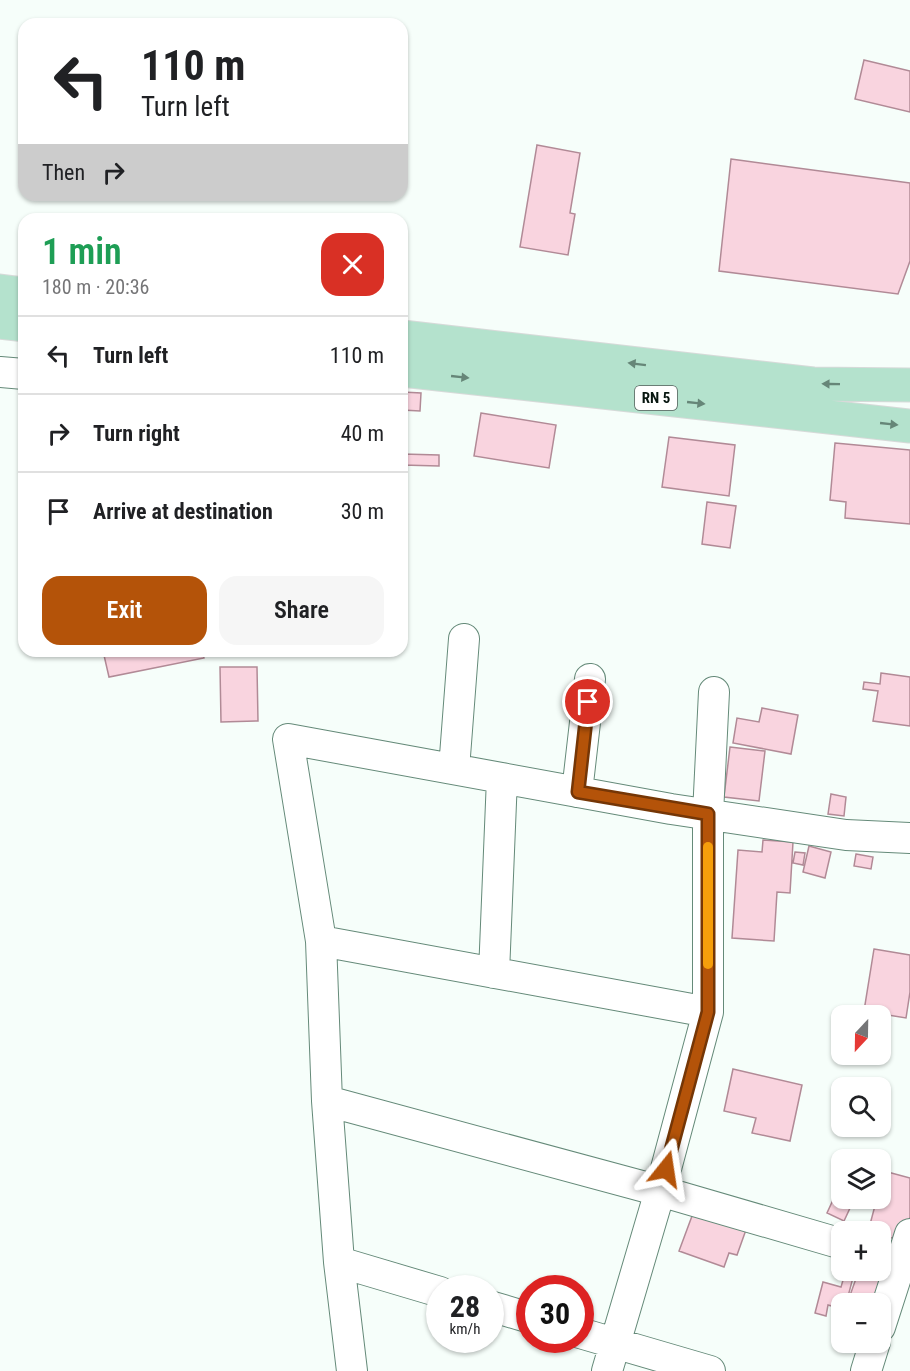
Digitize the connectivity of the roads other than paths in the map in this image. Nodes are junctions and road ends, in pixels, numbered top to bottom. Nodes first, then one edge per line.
1 (0, 291) edge
2 (18, 293) edge
3 (0, 322) edge
4 (18, 324) edge
5 (408, 338) edge
6 (408, 371) edge
7 (0, 372) edge
8 (18, 374) edge
9 (910, 385) edge
10 (910, 426) edge
11 (464, 639) dead end
12 (590, 679) dead end
13 (714, 692) dead end
14 (454, 769) junction
15 (502, 778) junction
16 (578, 792) junction
17 (708, 814) junction
18 (910, 838) edge
19 (321, 941) junction
20 (494, 973) junction
21 (708, 1012) junction
22 (327, 1101) junction
23 (660, 1191) junction
24 (831, 1241) edge
25 (901, 1254) edge
26 (339, 1262) junction
27 (426, 1288) edge
28 (890, 1293) edge
29 (594, 1344) edge
30 (872, 1353) edge
31 (611, 1357) edge
32 (352, 1371) edge
33 (710, 1371) edge
34 (866, 1371) edge

1 - 2 main road
3 - 4 main road
9 -> 5 main road, RN 5
6 -> 10 main road, RN 5
7 - 8 street
11 - 14 street
12 - 16 street
13 - 17 street
14 - 15 street
14 - 19 street
15 - 16 street
15 - 20 street
16 - 17 street
17 - 18 street
17 - 21 street
19 - 20 street
19 - 22 street
20 - 21 street
21 - 23 street
22 - 23 street
22 - 26 street
23 - 24 street
23 - 31 street
25 - 28 street
26 - 27 street
26 - 32 street
29 - 31 street
30 - 34 street
31 - 33 street

